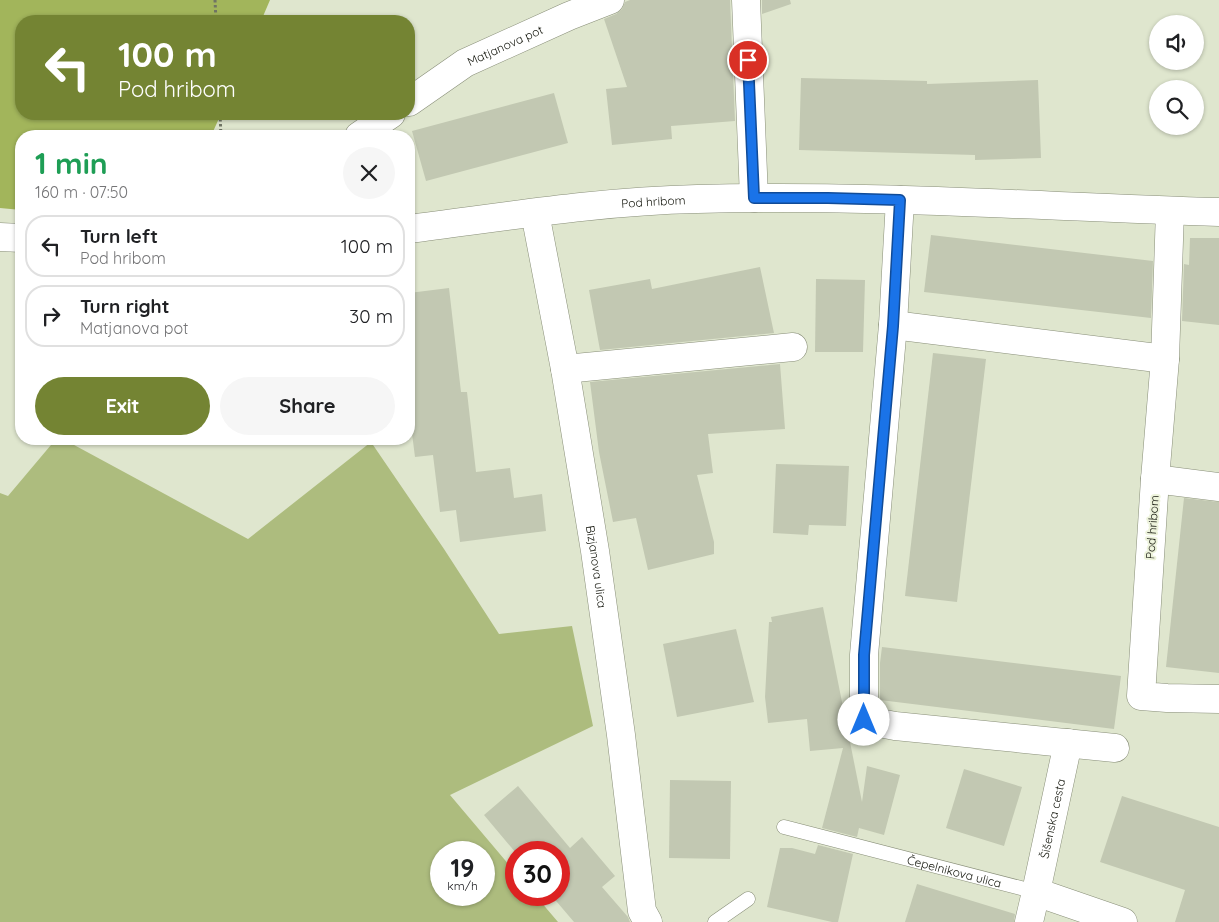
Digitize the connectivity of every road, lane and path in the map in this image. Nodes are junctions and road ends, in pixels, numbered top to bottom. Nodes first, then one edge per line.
1 (215, 0) edge
2 (610, 0) edge
3 (746, 0) edge
4 (216, 15) edge
5 (415, 98) edge
6 (382, 120) edge
7 (368, 130) edge
8 (754, 198) junction
9 (900, 200) junction
10 (1170, 211) junction
11 (1219, 212) edge
12 (535, 213) junction
13 (415, 228) edge
14 (0, 236) edge
15 (15, 237) edge
16 (893, 326) junction
17 (793, 347) dead end
18 (1165, 358) junction
19 (565, 369) junction
20 (1155, 479) junction
21 (1219, 487) edge
22 (1219, 699) edge
23 (1068, 743) junction
24 (1115, 748) dead end
25 (784, 827) dead end
26 (1036, 892) junction
27 (748, 899) dead end
28 (648, 922) edge
29 (715, 922) edge
30 (1029, 922) edge
31 (1123, 922) edge

1 - 4 path
2 - 5 street, Matjanova pot
3 - 8 street
6 - 7 street
8 - 9 street, Pod hribom
8 - 12 street, Pod hribom
9 - 10 street, Pod hribom
9 - 16 street
10 - 11 street, Pod hribom
10 - 18 street, Pod hribom
12 - 13 street, Pod hribom
12 - 19 street, Bizjanova ulica
14 - 15 street
16 - 18 street
16 - 23 street
17 - 19 street
18 - 20 street, Pod hribom
19 - 28 street, Bizjanova ulica
20 - 21 street
20 - 22 street, Pod hribom
23 - 24 street
23 - 26 street, Šišenska cesta
25 - 26 lane, Čepelnikova ulica
26 - 30 street, Šišenska cesta
26 - 31 street, Čepelnikova ulica
27 - 29 lane

